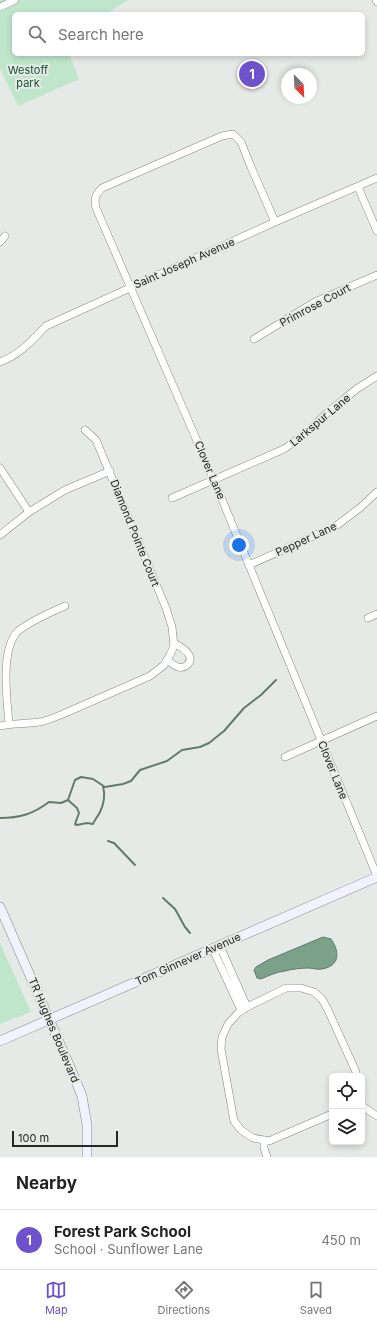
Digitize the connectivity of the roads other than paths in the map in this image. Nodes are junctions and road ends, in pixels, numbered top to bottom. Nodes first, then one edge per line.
1 (15, 0) edge
2 (0, 7) edge
3 (377, 178) edge
4 (358, 187) junction
5 (275, 222) junction
6 (377, 231) edge
7 (377, 275) edge
8 (130, 287) junction
9 (254, 339) dead end
10 (0, 362) edge
11 (377, 376) edge
12 (85, 430) dead end
13 (0, 468) edge
14 (110, 471) junction
15 (214, 480) junction
16 (377, 492) edge
17 (172, 498) dead end
18 (29, 512) junction
19 (0, 535) edge
20 (249, 565) junction
21 (65, 606) dead end
22 (377, 614) edge
23 (368, 618) dead end
24 (174, 643) junction
25 (167, 660) junction
26 (377, 716) edge
27 (9, 724) junction
28 (0, 726) edge
29 (321, 741) junction
30 (285, 757) dead end
31 (377, 876) edge
32 (0, 907) edge
33 (216, 947) junction
34 (244, 1009) junction
35 (50, 1020) junction
36 (0, 1041) edge
37 (356, 1073) edge
38 (365, 1108) edge
39 (329, 1115) edge
40 (377, 1116) edge
41 (264, 1140) junction
42 (87, 1157) edge
43 (267, 1157) edge

1 - 2 street
3 - 4 street, Saint Joseph Avenue
4 - 5 street, Saint Joseph Avenue
4 - 6 street
5 - 8 street, Saint Joseph Avenue
5 - 8 street, Clover Lane
7 - 9 street, Primrose Court
8 - 10 street, Saint Joseph Avenue
8 - 15 street, Clover Lane
11 - 15 street, Larkspur Lane
12 - 14 street, Diamond Pointe Court
13 - 18 street
14 - 18 street
14 - 24 street, Diamond Pointe Court
15 - 17 street, Larkspur Lane
15 - 20 street, Clover Lane
16 - 20 street, Pepper Lane
18 - 19 street
20 - 29 street, Clover Lane
21 - 27 street
22 - 23 street
24 - 25 street
24 - 25 street
25 - 27 street
26 - 29 street
27 - 28 street
29 - 30 street
29 - 31 street, Clover Lane
31 - 33 main road, Tom Ginnever Avenue
32 - 35 main road, TR Hughes Boulevard
33 - 34 street
33 - 35 main road, Tom Ginnever Avenue
34 - 37 street
34 - 41 street
35 - 36 main road, Tom Ginnever Avenue
35 - 42 main road, TR Hughes Boulevard
38 - 40 street
39 - 41 street
41 - 43 street

